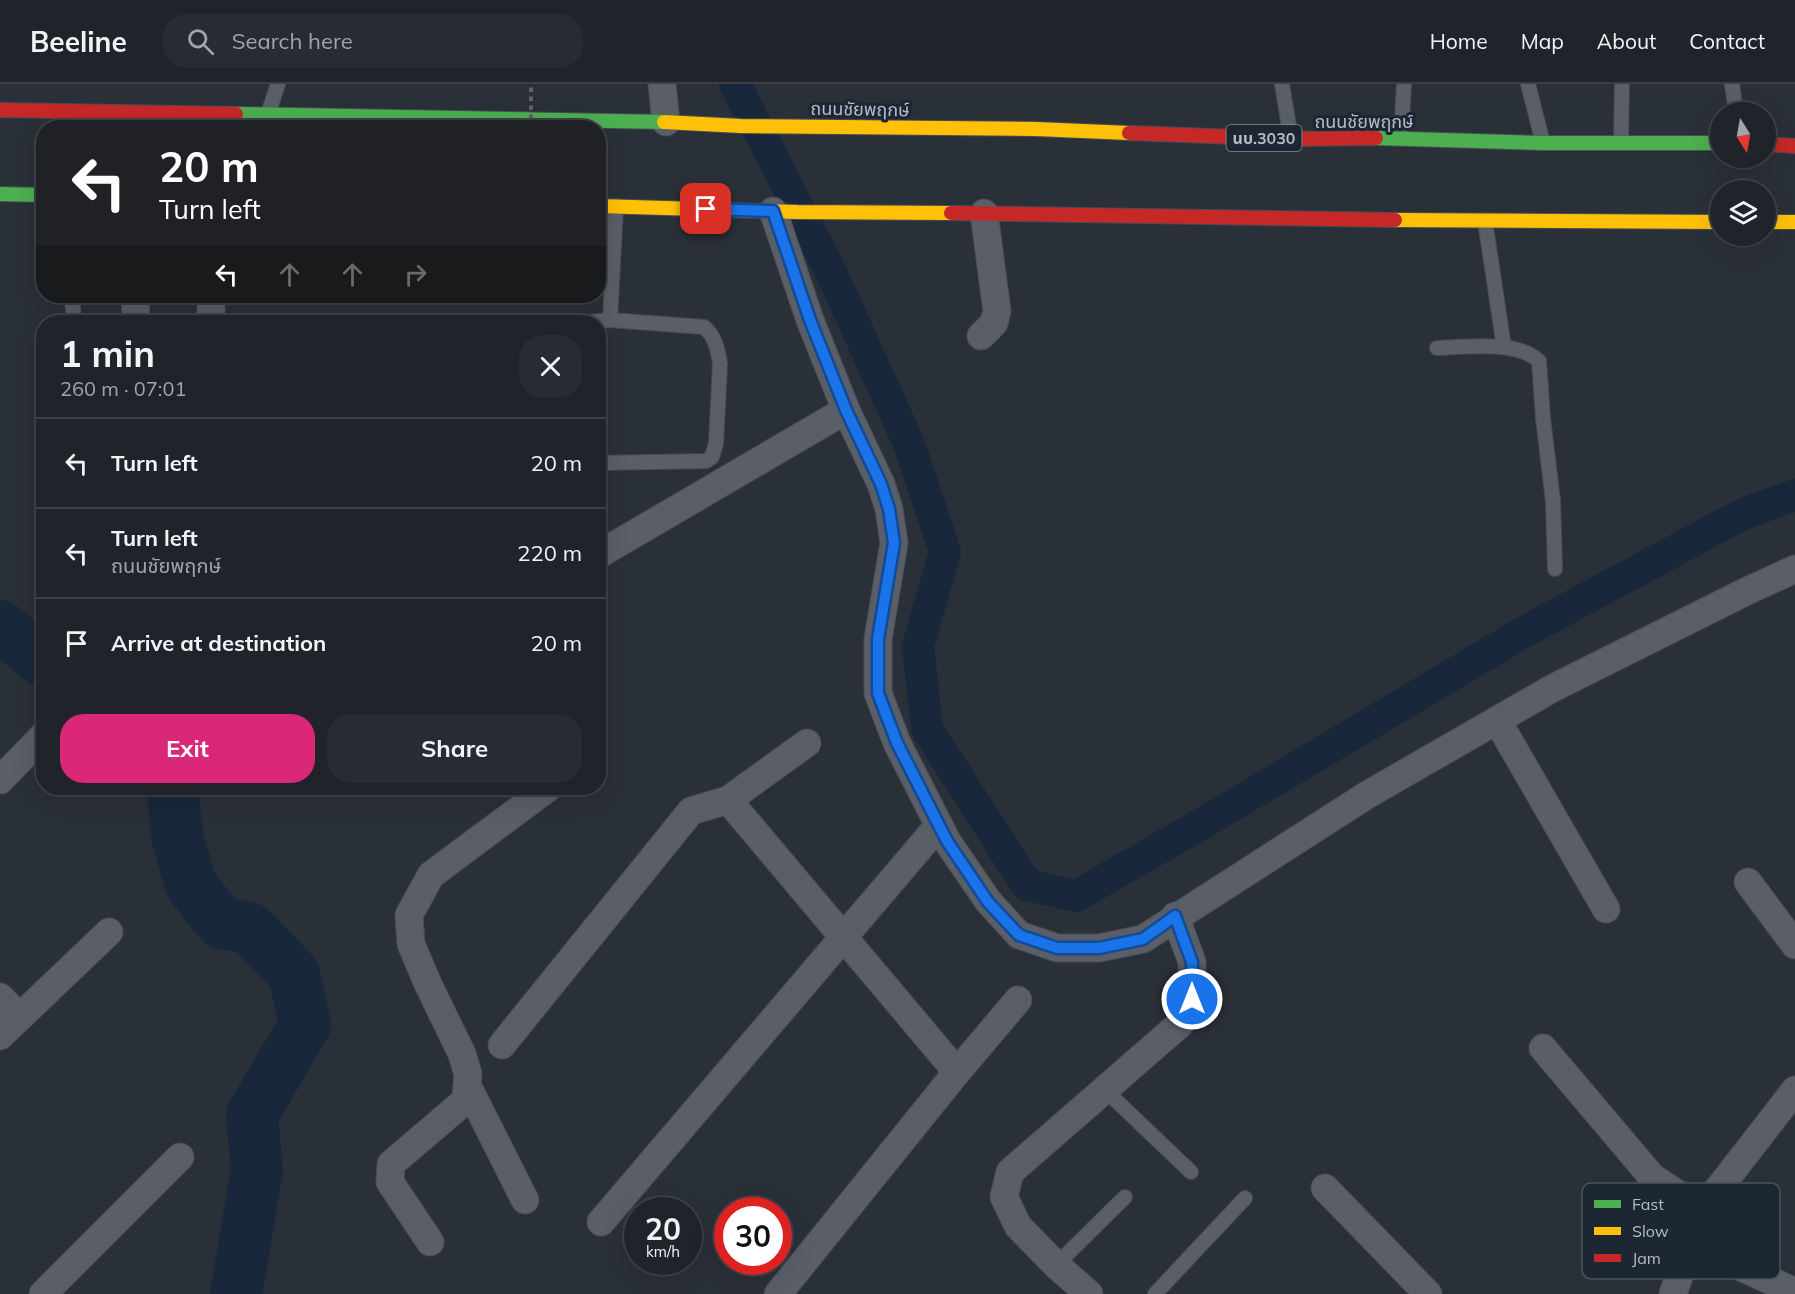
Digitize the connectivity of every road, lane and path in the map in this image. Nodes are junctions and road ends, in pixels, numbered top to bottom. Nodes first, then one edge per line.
1 (278, 84) edge
2 (531, 84) edge
3 (662, 84) edge
4 (1282, 84) edge
5 (1404, 84) edge
6 (1528, 84) edge
7 (1622, 84) edge
8 (1732, 84) edge
9 (1735, 102) edge
10 (0, 110) edge
11 (268, 114) junction
12 (531, 120) edge
13 (566, 120) edge
14 (606, 121) edge
15 (666, 122) junction
16 (1401, 138) junction
17 (1291, 139) junction
18 (1621, 142) junction
19 (1543, 143) junction
20 (1710, 143) edge
21 (1776, 145) edge
22 (1795, 146) edge
23 (0, 194) edge
24 (36, 195) edge
25 (606, 206) edge
26 (616, 206) junction
27 (785, 212) junction
28 (984, 213) junction
29 (1485, 221) junction
30 (1710, 222) edge
31 (1776, 222) edge
32 (1795, 222) edge
33 (606, 320) edge
34 (610, 320) junction
35 (981, 336) dead end
36 (1504, 347) junction
37 (1437, 348) dead end
38 (846, 410) junction
39 (606, 463) edge
40 (606, 550) edge
41 (1555, 569) dead end
42 (1795, 569) edge
43 (1497, 720) junction
44 (36, 742) edge
45 (807, 743) dead end
46 (0, 780) edge
47 (539, 795) edge
48 (728, 800) junction
49 (939, 825) junction
50 (1748, 882) dead end
51 (1606, 909) dead end
52 (1175, 916) junction
53 (109, 932) dead end
54 (843, 937) junction
55 (1795, 945) edge
56 (0, 997) edge
57 (1018, 1000) dead end
58 (20, 1017) junction
59 (0, 1036) edge
60 (502, 1045) dead end
61 (1543, 1048) dead end
62 (957, 1072) junction
63 (467, 1085) junction
64 (1105, 1090) junction
65 (1795, 1090) edge
66 (180, 1157) dead end
67 (1191, 1172) dead end
68 (1661, 1183) edge
69 (1723, 1183) edge
70 (1325, 1188) dead end
71 (1125, 1197) dead end
72 (1245, 1198) dead end
73 (525, 1200) dead end
74 (601, 1222) dead end
75 (430, 1242) dead end
76 (1056, 1265) junction
77 (1678, 1279) edge
78 (1767, 1279) edge
79 (1795, 1292) edge
80 (44, 1294) edge
81 (778, 1294) edge
82 (1089, 1294) edge
83 (1155, 1294) edge
84 (1428, 1294) edge
85 (1673, 1294) edge

1 - 11 lane
2 - 12 path, bridge
3 - 15 street
4 - 17 lane
5 - 16 lane
6 - 19 lane
7 - 18 lane
8 - 9 lane
10 - 11 main road, ถนนชัยพฤกษ์ / นบ.3030
11 - 13 main road, ถนนชัยพฤกษ์ / นบ.3030
14 - 15 main road, ถนนชัยพฤกษ์ / นบ.3030
15 - 17 main road, ถนนชัยพฤกษ์ / นบ.3030
16 - 17 main road, ถนนชัยพฤกษ์ / นบ.3030
16 - 19 main road, ถนนชัยพฤกษ์ / นบ.3030
18 - 19 main road, ถนนชัยพฤกษ์ / นบ.3030
18 - 20 main road, ถนนชัยพฤกษ์ / นบ.3030
21 - 22 main road
23 - 24 main road
25 - 26 main road
26 - 27 main road
26 - 34 lane
27 - 28 main road
27 - 38 street
28 - 29 main road
28 - 35 street
29 - 30 main road
29 - 36 lane
31 - 32 main road
33 - 34 lane
34 - 39 lane
36 - 37 lane
36 - 41 lane
38 - 40 street
38 - 49 street
42 - 43 street
43 - 51 street
43 - 52 street
44 - 46 street
45 - 48 street
47 - 63 street
48 - 54 street
48 - 60 street
49 - 52 street
49 - 54 street
50 - 55 street
52 - 64 street
53 - 58 street
54 - 62 street
54 - 74 street
56 - 58 street
57 - 62 street
58 - 59 street
61 - 68 street
62 - 81 street
63 - 73 street
63 - 75 street
64 - 67 lane
64 - 76 street
65 - 69 street
66 - 80 street
70 - 84 street
71 - 76 lane
72 - 83 lane
76 - 82 street
77 - 85 street
78 - 79 street

